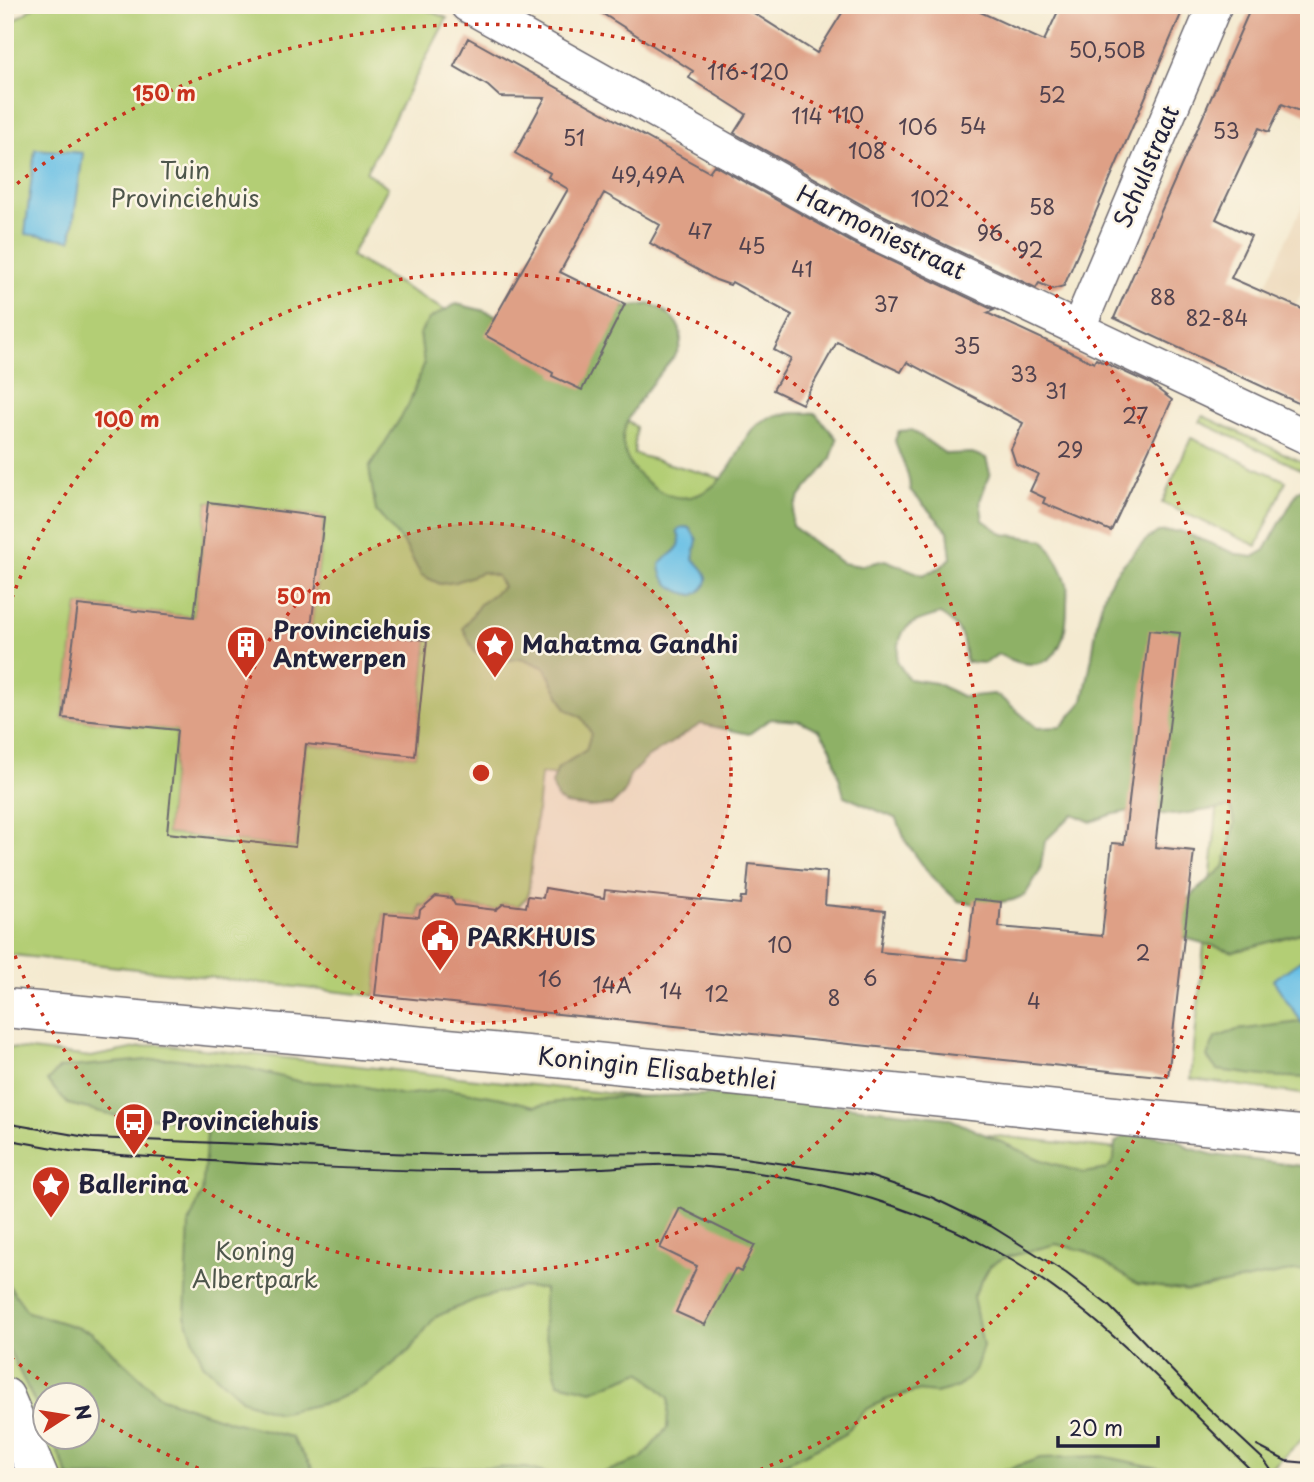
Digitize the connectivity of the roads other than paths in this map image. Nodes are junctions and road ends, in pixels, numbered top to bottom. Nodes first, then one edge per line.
1 (467, 5) edge
2 (1215, 5) edge
3 (1079, 329) junction
4 (1309, 438) edge
5 (5, 1008) edge
6 (1309, 1136) edge
7 (5, 1397) edge
8 (39, 1477) edge

1 - 3 street, Harmoniestraat
2 - 3 street, Schulstraat
3 - 4 street, Harmoniestraat
5 - 6 main road, Koningin Elisabethlei
7 - 8 main road

